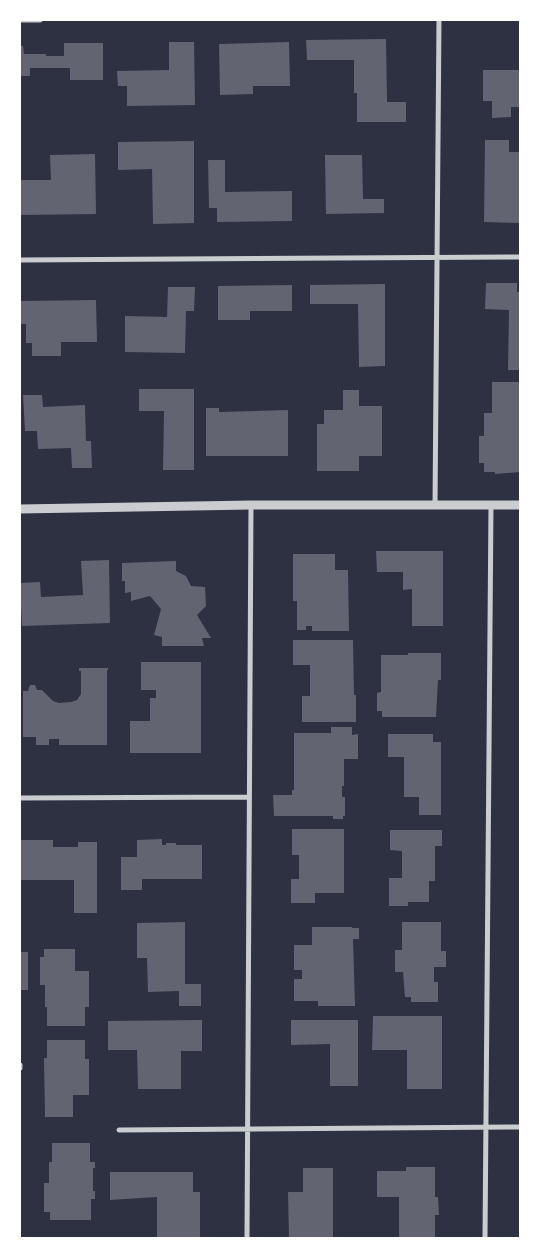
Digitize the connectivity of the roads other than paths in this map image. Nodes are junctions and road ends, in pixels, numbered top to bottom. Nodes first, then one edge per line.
1 (20, 20) edge
2 (40, 20) edge
3 (440, 20) edge
4 (439, 257) junction
5 (520, 257) edge
6 (20, 260) edge
7 (251, 505) junction
8 (490, 505) junction
9 (520, 505) edge
10 (436, 506) junction
11 (20, 509) edge
12 (249, 797) junction
13 (20, 798) edge
14 (520, 1127) edge
15 (486, 1128) junction
16 (118, 1130) dead end
17 (248, 1130) junction
18 (247, 1238) edge
19 (485, 1238) edge

1 - 2 street
3 - 4 street
4 - 5 street
4 - 6 street
4 - 10 street
7 - 10 street
7 - 11 street
7 - 12 street
8 - 9 street
8 - 10 street
8 - 15 street
12 - 13 street
12 - 17 street
14 - 15 street
15 - 17 street
15 - 19 street
16 - 17 street
17 - 18 street

